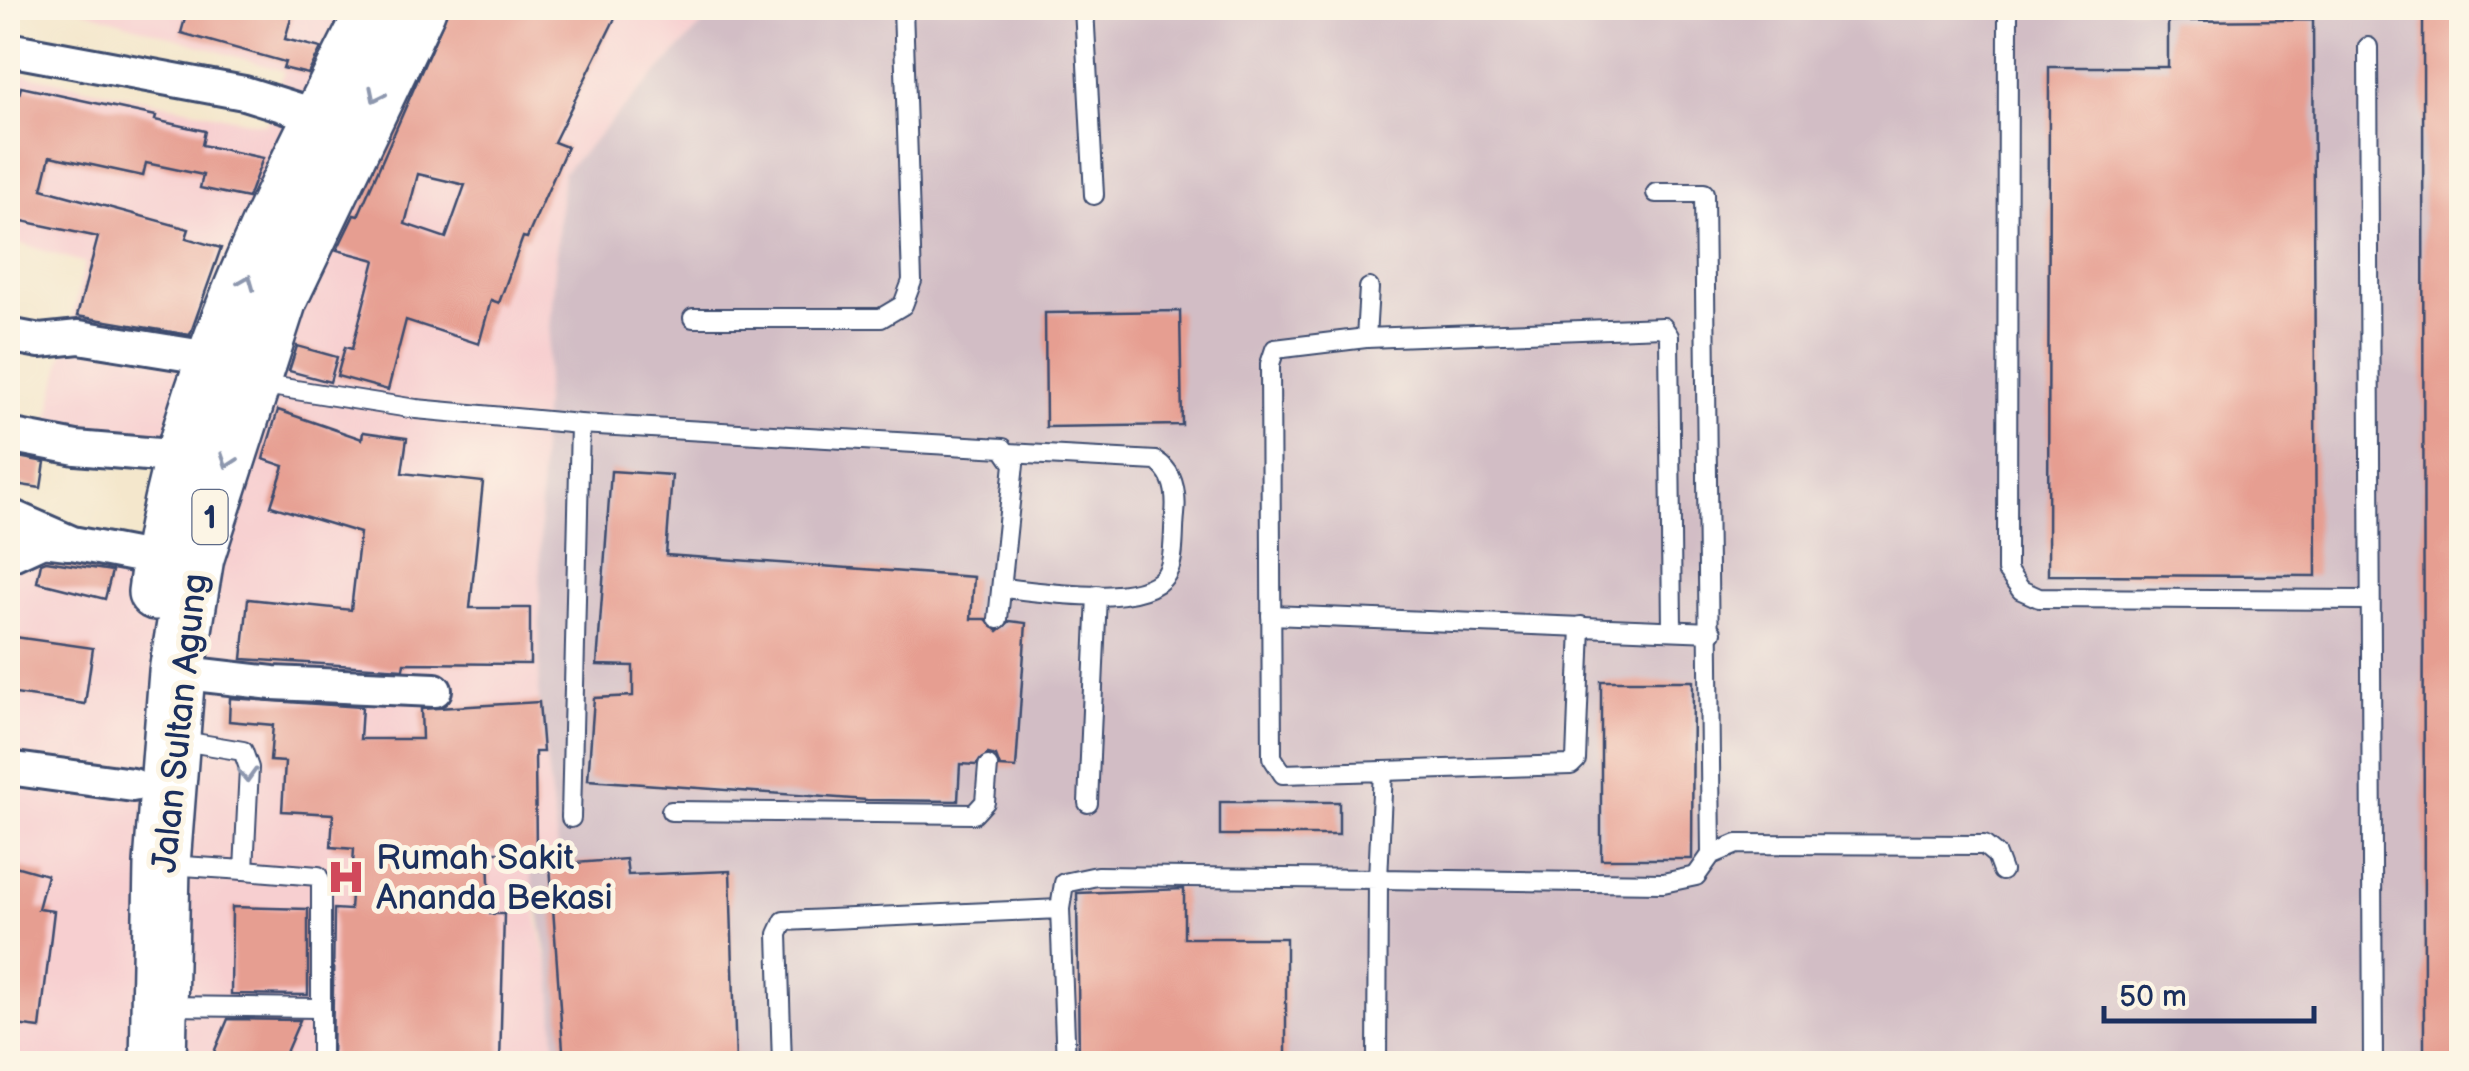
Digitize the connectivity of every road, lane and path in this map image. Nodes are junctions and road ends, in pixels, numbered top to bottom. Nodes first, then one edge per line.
1 (376, 8) edge
2 (418, 8) edge
3 (904, 8) edge
4 (1084, 8) edge
5 (2008, 8) edge
6 (2368, 47) dead end
7 (8, 49) edge
8 (321, 116) junction
9 (1656, 193) dead end
10 (1094, 195) dead end
11 (1369, 288) dead end
12 (693, 318) dead end
13 (8, 335) edge
14 (1366, 338) junction
15 (235, 371) junction
16 (580, 424) junction
17 (8, 434) edge
18 (1008, 453) junction
19 (182, 456) junction
20 (8, 515) edge
21 (72, 544) junction
22 (8, 556) edge
23 (160, 560) junction
24 (1002, 588) junction
25 (1098, 595) junction
26 (2370, 600) junction
27 (1272, 616) junction
28 (998, 620) dead end
29 (1580, 626) junction
30 (1672, 628) junction
31 (1712, 632) junction
32 (177, 672) junction
33 (435, 690) dead end
34 (172, 739) junction
35 (988, 766) dead end
36 (8, 768) edge
37 (1383, 771) junction
38 (132, 785) junction
39 (1088, 804) dead end
40 (670, 811) dead end
41 (571, 818) dead end
42 (1711, 855) junction
43 (162, 864) junction
44 (244, 870) junction
45 (2002, 872) dead end
46 (1378, 879) junction
47 (1060, 910) junction
48 (160, 1006) junction
49 (320, 1008) junction
50 (320, 1059) dead end
51 (120, 1064) edge
52 (158, 1064) edge
53 (782, 1064) edge
54 (1066, 1064) edge
55 (1378, 1064) edge
56 (2373, 1064) edge

1 - 8 highway, Jalan Sultan Agung / 1
2 -> 15 highway, Jalan Sultan Agung / 1
3 - 12 lane
4 - 10 lane
5 - 26 lane
6 - 26 lane
7 - 8 street
15 -> 8 highway, Jalan Sultan Agung / 1
9 - 31 lane
11 - 14 lane
13 - 15 street
14 - 27 lane
14 - 30 lane
15 - 16 lane
15 - 19 highway, Jalan Sultan Agung / 1
15 -> 32 highway, Jalan Sultan Agung / 1
16 - 18 lane
16 - 41 lane
17 - 19 street
18 - 24 lane
18 - 25 lane
19 - 23 highway, Jalan Sultan Agung / 1
20 - 21 street
21 - 22 street
21 - 23 street
23 - 38 highway, Jalan Sultan Agung / 1
24 - 25 lane
24 - 28 lane
25 - 39 lane
26 - 56 lane
27 - 29 lane
27 - 37 lane
29 - 30 lane
29 - 37 lane
30 - 31 lane
31 - 42 lane
32 - 33 street
32 - 34 highway, Jalan Sultan Agung / 1
34 - 43 highway, Jalan Sultan Agung / 1
34 -> 44 lane
35 - 40 lane
36 - 38 street
37 - 46 lane
38 - 51 highway, Jalan Sultan Agung / 1
42 - 45 lane
42 - 46 lane
43 - 44 lane
43 - 48 highway, Jalan Sultan Agung / 1
44 - 49 lane
46 - 47 lane
46 - 55 lane
47 - 53 lane
47 - 54 lane
48 - 49 lane
48 - 52 highway, Jalan Sultan Agung / 1
49 - 50 lane

